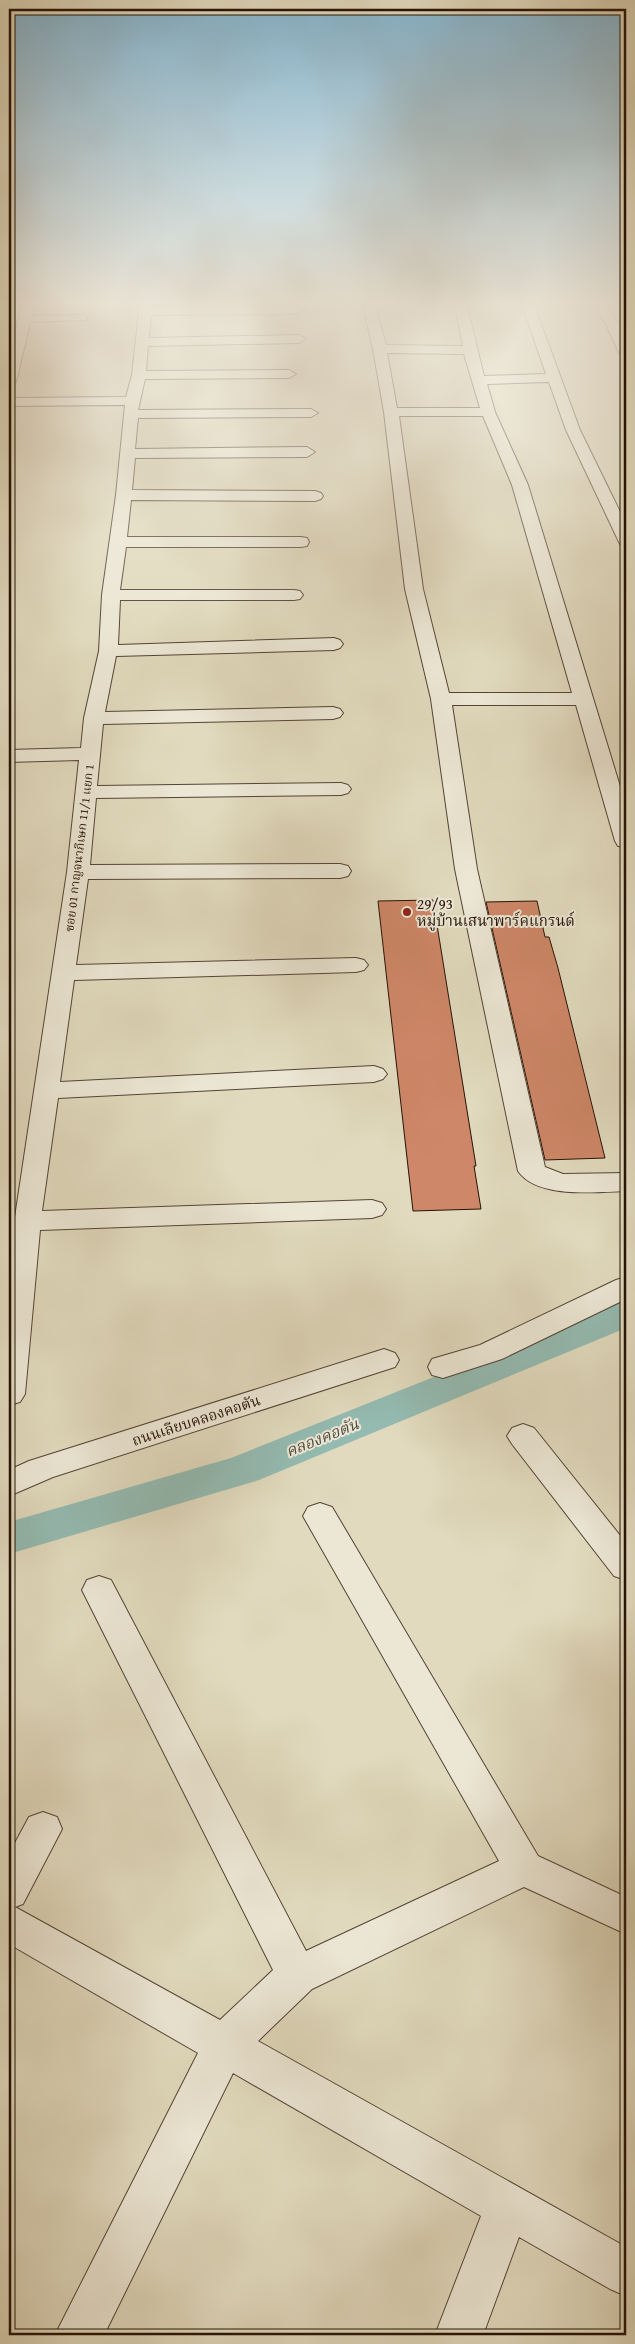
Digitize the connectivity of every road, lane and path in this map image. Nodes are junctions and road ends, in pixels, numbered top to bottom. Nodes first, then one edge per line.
1 (132, 411) edge
2 (253, 411) edge
3 (567, 411) edge
4 (391, 412) joint
5 (488, 412) joint
6 (311, 413) dead end
7 (307, 452) dead end
8 (127, 454) junction
9 (124, 495) junction
10 (315, 496) dead end
11 (626, 540) edge
12 (117, 542) junction
13 (301, 542) dead end
14 (111, 595) junction
15 (294, 595) dead end
16 (334, 644) dead end
17 (108, 651) junction
18 (440, 699) junction
19 (584, 699) junction
20 (333, 713) dead end
21 (94, 718) junction
22 (90, 754) junction
23 (9, 756) edge
24 (341, 789) dead end
25 (86, 792) junction
26 (626, 841) edge
27 (340, 871) dead end
28 (78, 872) junction
29 (356, 965) dead end
30 (63, 973) junction
31 (374, 1074) dead end
32 (46, 1090) junction
33 (626, 1182) edge
34 (372, 1209) dead end
35 (27, 1221) junction
36 (626, 1287) edge
37 (384, 1360) dead end
38 (443, 1367) dead end
39 (9, 1394) edge
40 (523, 1436) dead end
41 (9, 1484) edge
42 (320, 1516) dead end
43 (626, 1567) edge
44 (99, 1590) dead end
45 (43, 1829) dead end
46 (524, 1868) junction
47 (9, 1891) edge
48 (626, 1916) edge
49 (9, 1923) edge
50 (297, 1975) junction
51 (225, 2044) junction
52 (508, 2205) junction
53 (626, 2273) edge
54 (79, 2335) edge
55 (459, 2335) edge

1 - 8 street, ซอย 01 กาญจนาภิเษก 11/1 แยก 1
2 - 6 street
3 - 11 street
4 - 5 street
4 - 18 street
5 - 19 street
7 - 8 street
8 - 9 street, ซอย 01 กาญจนาภิเษก 11/1 แยก 1
9 - 10 street
9 - 12 street, ซอย 01 กาญจนาภิเษก 11/1 แยก 1
12 - 13 street
12 - 14 street, ซอย 01 กาญจนาภิเษก 11/1 แยก 1
14 - 15 street
14 - 17 street, ซอย 01 กาญจนาภิเษก 11/1 แยก 1
16 - 17 street
17 - 21 street, ซอย 01 กาญจนาภิเษก 11/1 แยก 1
18 - 19 street
18 - 33 street
19 - 26 street
20 - 21 street
21 - 22 street, ซอย 01 กาญจนาภิเษก 11/1 แยก 1
22 - 23 street
22 - 25 street, ซอย 01 กาญจนาภิเษก 11/1 แยก 1
24 - 25 street
25 - 28 street, ซอย 01 กาญจนาภิเษก 11/1 แยก 1
27 - 28 street
28 - 30 street, ซอย 01 กาญจนาภิเษก 11/1 แยก 1
29 - 30 street
30 - 32 street, ซอย 01 กาญจนาภิเษก 11/1 แยก 1
31 - 32 street
32 - 35 street, ซอย 01 กาญจนาภิเษก 11/1 แยก 1
34 - 35 street
35 - 39 street, ซอย 01 กาญจนาภิเษก 11/1 แยก 1
36 - 38 street
37 - 41 street, ถนนเลียบคลองคอตัน
40 - 43 street
42 - 46 street
44 - 50 street
45 - 47 street
46 - 48 street
46 - 50 street
49 - 51 street
50 - 51 street
51 - 52 street
51 - 54 street
52 - 53 street
52 - 55 street

